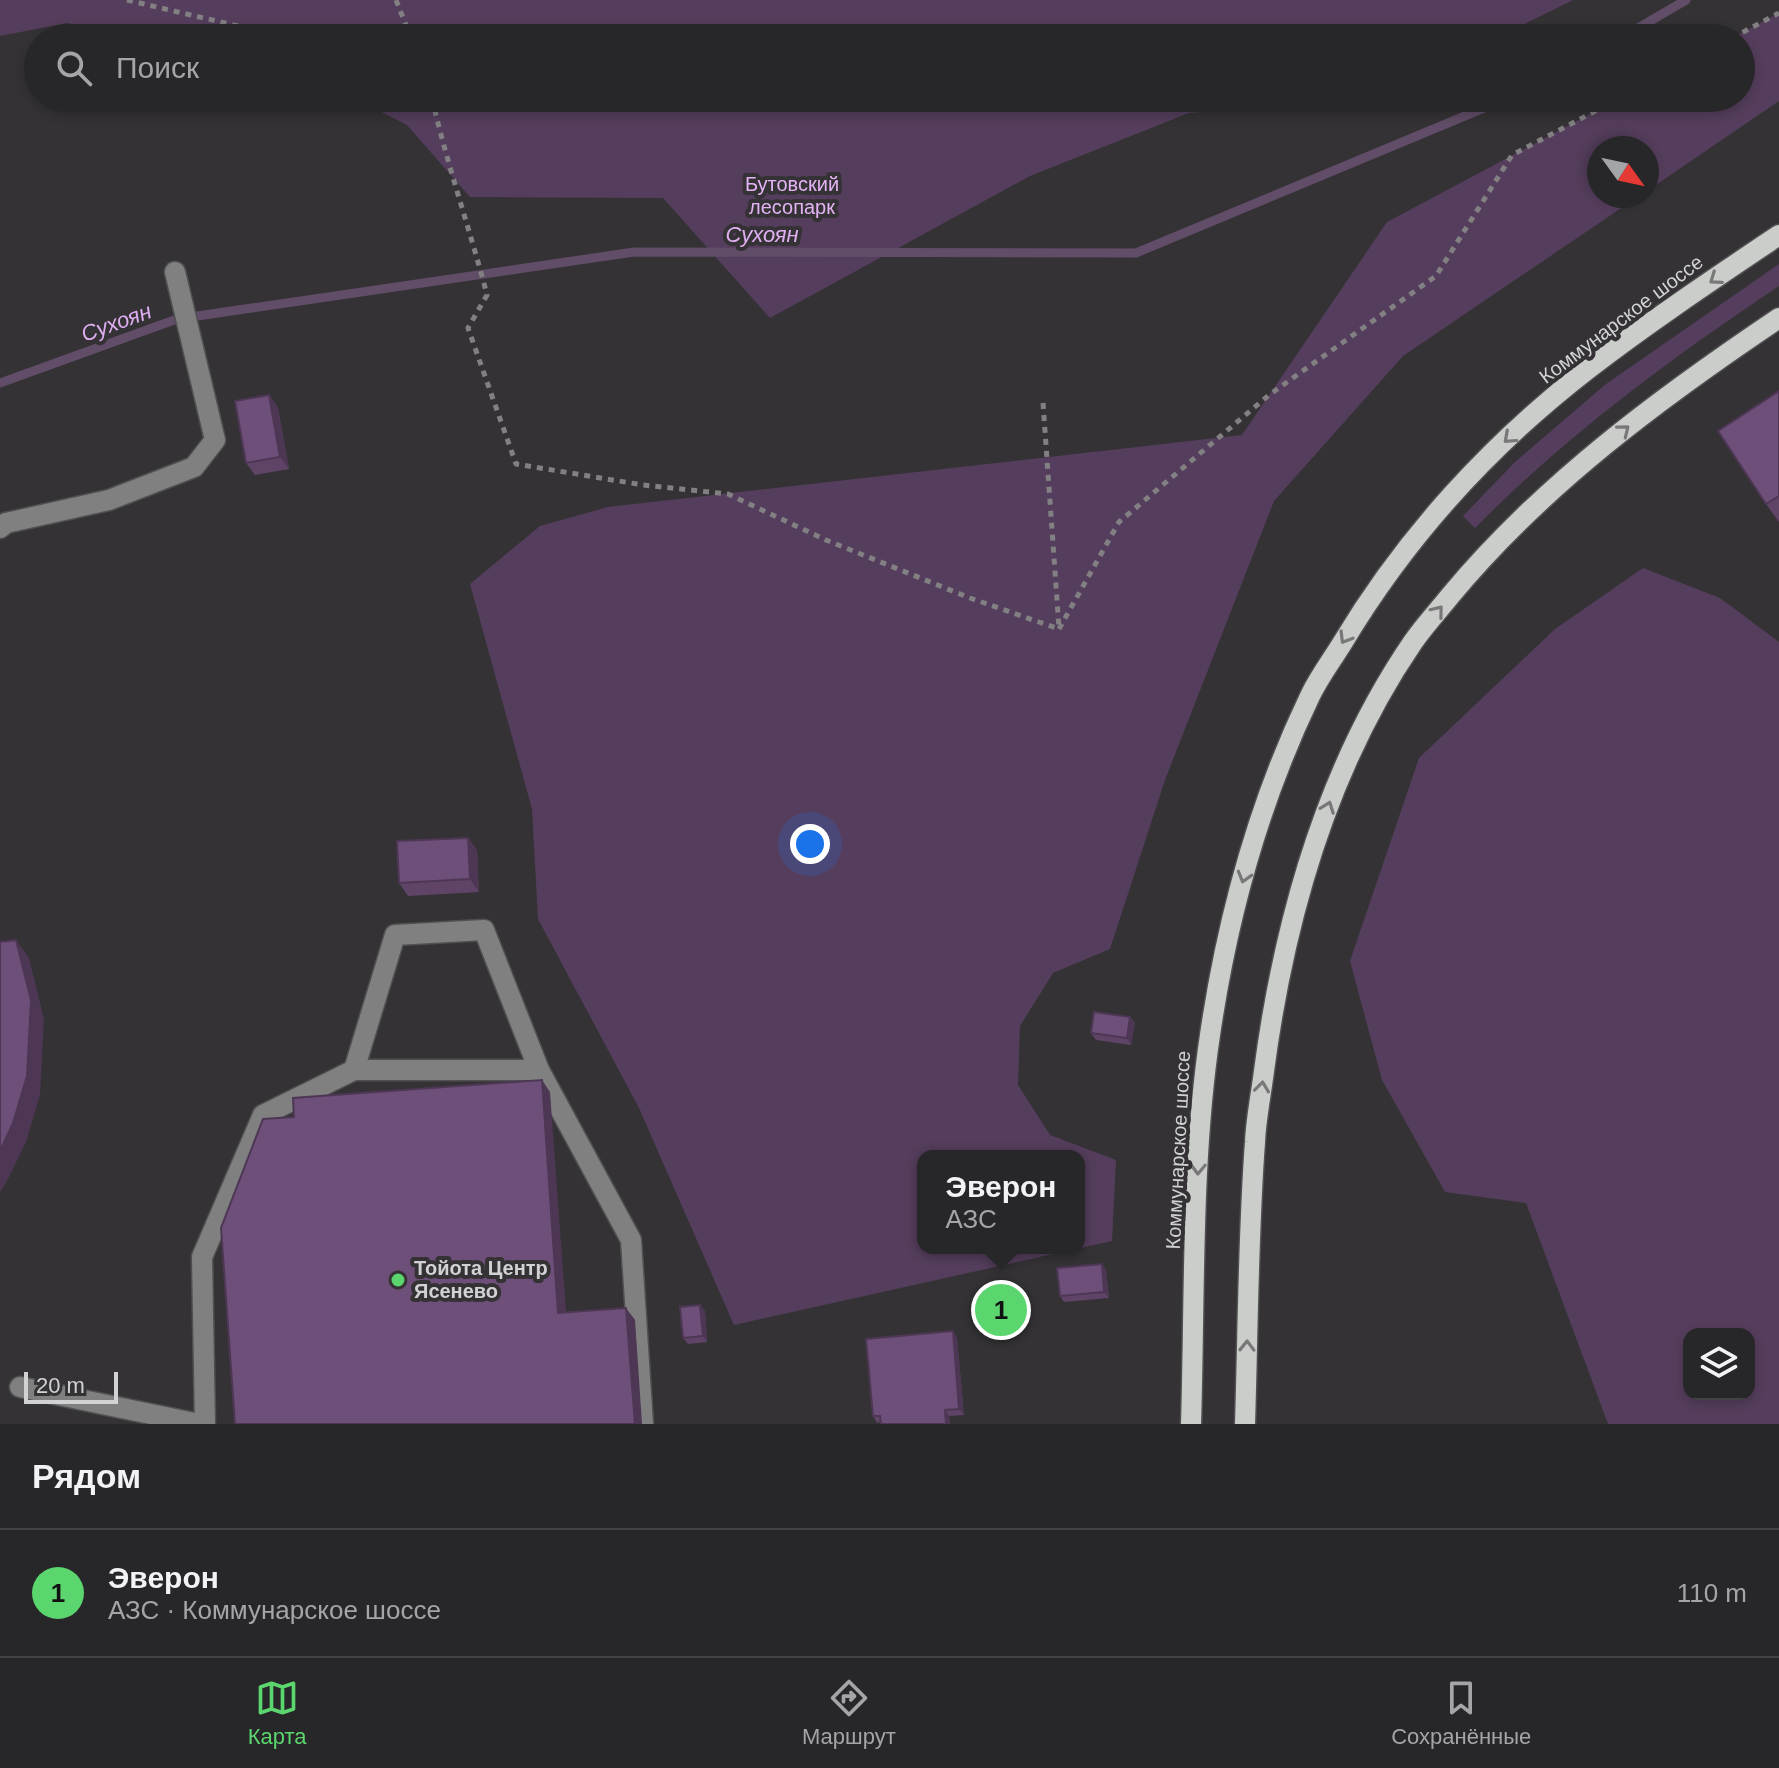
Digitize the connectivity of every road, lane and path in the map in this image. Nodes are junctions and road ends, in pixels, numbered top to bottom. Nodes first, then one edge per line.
1 (127, 0) edge
2 (396, 0) edge
3 (1779, 13) edge
4 (229, 24) edge
5 (405, 24) edge
6 (1755, 26) edge
7 (435, 112) edge
8 (1593, 112) edge
9 (1779, 235) edge
10 (175, 272) dead end
11 (1779, 318) edge
12 (1043, 403) dead end
13 (0, 528) edge
14 (1059, 629) junction
15 (354, 1070) junction
16 (539, 1070) junction
17 (20, 1387) dead end
18 (202, 1424) edge
19 (643, 1424) edge
20 (1191, 1424) edge
21 (1245, 1424) edge

1 - 4 path
2 - 5 path
3 - 6 path
7 - 14 path
8 - 14 path
9 -> 20 main road, Коммунарское шоссе
10 - 13 lane
21 -> 11 main road
12 - 14 path
15 - 16 lane
15 - 16 lane
15 - 18 lane
16 - 19 lane
17 - 18 lane

